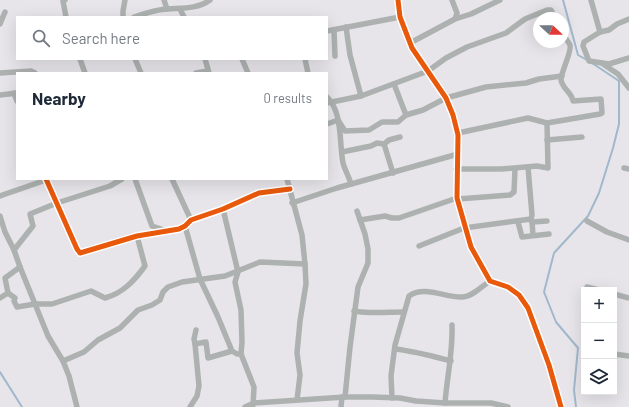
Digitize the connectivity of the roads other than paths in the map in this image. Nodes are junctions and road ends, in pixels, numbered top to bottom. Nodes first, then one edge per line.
1 (65, 0) edge
2 (125, 0) edge
3 (164, 0) edge
4 (210, 0) edge
5 (398, 0) edge
6 (452, 0) edge
7 (500, 0) edge
8 (592, 0) edge
9 (167, 8) junction
10 (180, 9) junction
11 (5, 12) dead end
12 (66, 16) edge
13 (123, 16) edge
14 (139, 16) edge
15 (184, 16) edge
16 (533, 16) edge
17 (400, 17) junction
18 (455, 19) junction
19 (629, 19) edge
20 (0, 24) edge
21 (346, 27) junction
22 (334, 30) junction
23 (328, 31) edge
24 (600, 32) junction
25 (410, 43) junction
26 (569, 44) edge
27 (335, 56) dead end
28 (629, 58) edge
29 (80, 60) edge
30 (135, 60) edge
31 (204, 60) edge
32 (242, 60) edge
33 (304, 60) edge
34 (603, 64) junction
35 (428, 71) junction
36 (33, 72) edge
37 (85, 72) edge
38 (140, 72) edge
39 (209, 72) edge
40 (248, 72) edge
41 (308, 72) edge
42 (0, 73) edge
43 (562, 76) junction
44 (394, 84) junction
45 (629, 88) edge
46 (16, 93) edge
47 (0, 94) edge
48 (361, 96) junction
49 (446, 98) junction
50 (329, 102) edge
51 (406, 115) junction
52 (338, 120) junction
53 (547, 123) junction
54 (328, 124) edge
55 (458, 133) junction
56 (400, 137) dead end
57 (582, 137) dead end
58 (547, 140) junction
59 (384, 144) junction
60 (342, 152) junction
61 (458, 154) junction
62 (528, 167) junction
63 (456, 169) junction
64 (515, 169) junction
65 (393, 173) junction
66 (46, 180) edge
67 (120, 180) edge
68 (135, 180) edge
69 (172, 180) edge
70 (287, 180) edge
71 (352, 184) junction
72 (290, 189) junction
73 (0, 196) edge
74 (457, 198) junction
75 (57, 203) junction
76 (292, 203) junction
77 (223, 209) junction
78 (357, 211) dead end
79 (0, 216) edge
80 (191, 220) junction
81 (360, 220) junction
82 (532, 220) junction
83 (547, 221) dead end
84 (586, 221) dead end
85 (518, 222) junction
86 (185, 226) junction
87 (464, 228) junction
88 (166, 230) junction
89 (2, 233) edge
90 (549, 234) dead end
91 (533, 235) junction
92 (137, 236) junction
93 (629, 240) edge
94 (419, 246) dead end
95 (14, 250) junction
96 (305, 264) junction
97 (20, 268) junction
98 (238, 272) junction
99 (200, 279) junction
100 (490, 281) junction
101 (8, 293) junction
102 (617, 295) edge
103 (0, 298) edge
104 (629, 300) edge
105 (35, 304) junction
106 (354, 311) junction
107 (404, 312) junction
108 (452, 325) dead end
109 (196, 330) dead end
110 (195, 344) junction
111 (395, 348) junction
112 (232, 351) junction
113 (241, 354) junction
114 (617, 354) edge
115 (629, 356) edge
116 (451, 361) junction
117 (63, 362) junction
118 (343, 397) junction
119 (392, 398) junction
120 (297, 400) junction
121 (445, 403) junction
122 (253, 405) edge
123 (457, 405) edge
124 (77, 407) edge
125 (190, 407) edge
126 (245, 407) edge
127 (341, 407) edge
128 (508, 407) edge
129 (561, 407) edge

1 - 12 street
2 - 13 street
3 - 9 street
4 - 10 street
5 - 17 street
6 - 18 street
7 - 18 street
8 - 24 street
9 - 10 street
9 - 14 street
10 - 15 street
11 - 20 street
16 - 35 street
17 - 21 street
17 - 25 street
18 - 25 street
19 - 24 street
21 - 22 street
21 - 48 street
22 - 23 street
22 - 27 street
24 - 34 street
25 - 35 street
26 - 43 street
28 - 34 street
29 - 37 street
30 - 38 street
31 - 39 street
32 - 40 street
33 - 41 street
34 - 45 street
35 - 44 street
35 - 49 street
36 - 42 street
43 - 49 street
43 - 53 street
44 - 48 street
44 - 51 street
46 - 47 street
48 - 50 street
49 - 51 street
49 - 55 street
50 - 52 street
51 - 52 street
52 - 54 street
52 - 60 street
53 - 55 street
53 - 58 street
55 - 61 street
56 - 59 street
57 - 58 street
58 - 62 street
59 - 60 street
59 - 65 street
60 - 71 street
61 - 63 street
61 - 65 street
62 - 64 street
62 - 82 street
63 - 64 street
63 - 74 street
64 - 74 street
65 - 71 street
66 - 73 street
66 - 75 street
67 - 75 street
68 - 88 street
69 - 80 street
70 - 72 street
71 - 76 street
72 - 76 street
72 - 77 street
74 - 81 street
74 - 87 street
75 - 92 street
75 - 95 street
76 - 96 street
77 - 80 street
77 - 98 street
78 - 81 street
79 - 89 street
80 - 86 street
81 - 106 street
82 - 83 street
82 - 85 street
82 - 91 street
84 - 93 street
85 - 87 street
85 - 91 street
86 - 88 street
86 - 99 street
87 - 94 street
87 - 100 street
88 - 92 street
89 - 95 street
90 - 91 street
92 - 105 street
95 - 97 street
96 - 98 street
96 - 120 street
97 - 101 street
97 - 105 street
98 - 99 street
98 - 113 street
99 - 112 street
99 - 117 street
100 - 107 street
100 - 129 street
101 - 103 street
101 - 105 street
102 - 104 street
105 - 117 street
106 - 107 street
106 - 118 street
107 - 111 street
108 - 116 street
109 - 110 street
110 - 112 street
110 - 125 street
111 - 116 street
111 - 119 street
112 - 113 street
113 - 122 street
114 - 115 street
116 - 121 street
117 - 124 street
118 - 119 street
118 - 120 street
118 - 127 street
119 - 121 street
120 - 122 street
121 - 123 street
122 - 126 street
123 - 128 street

